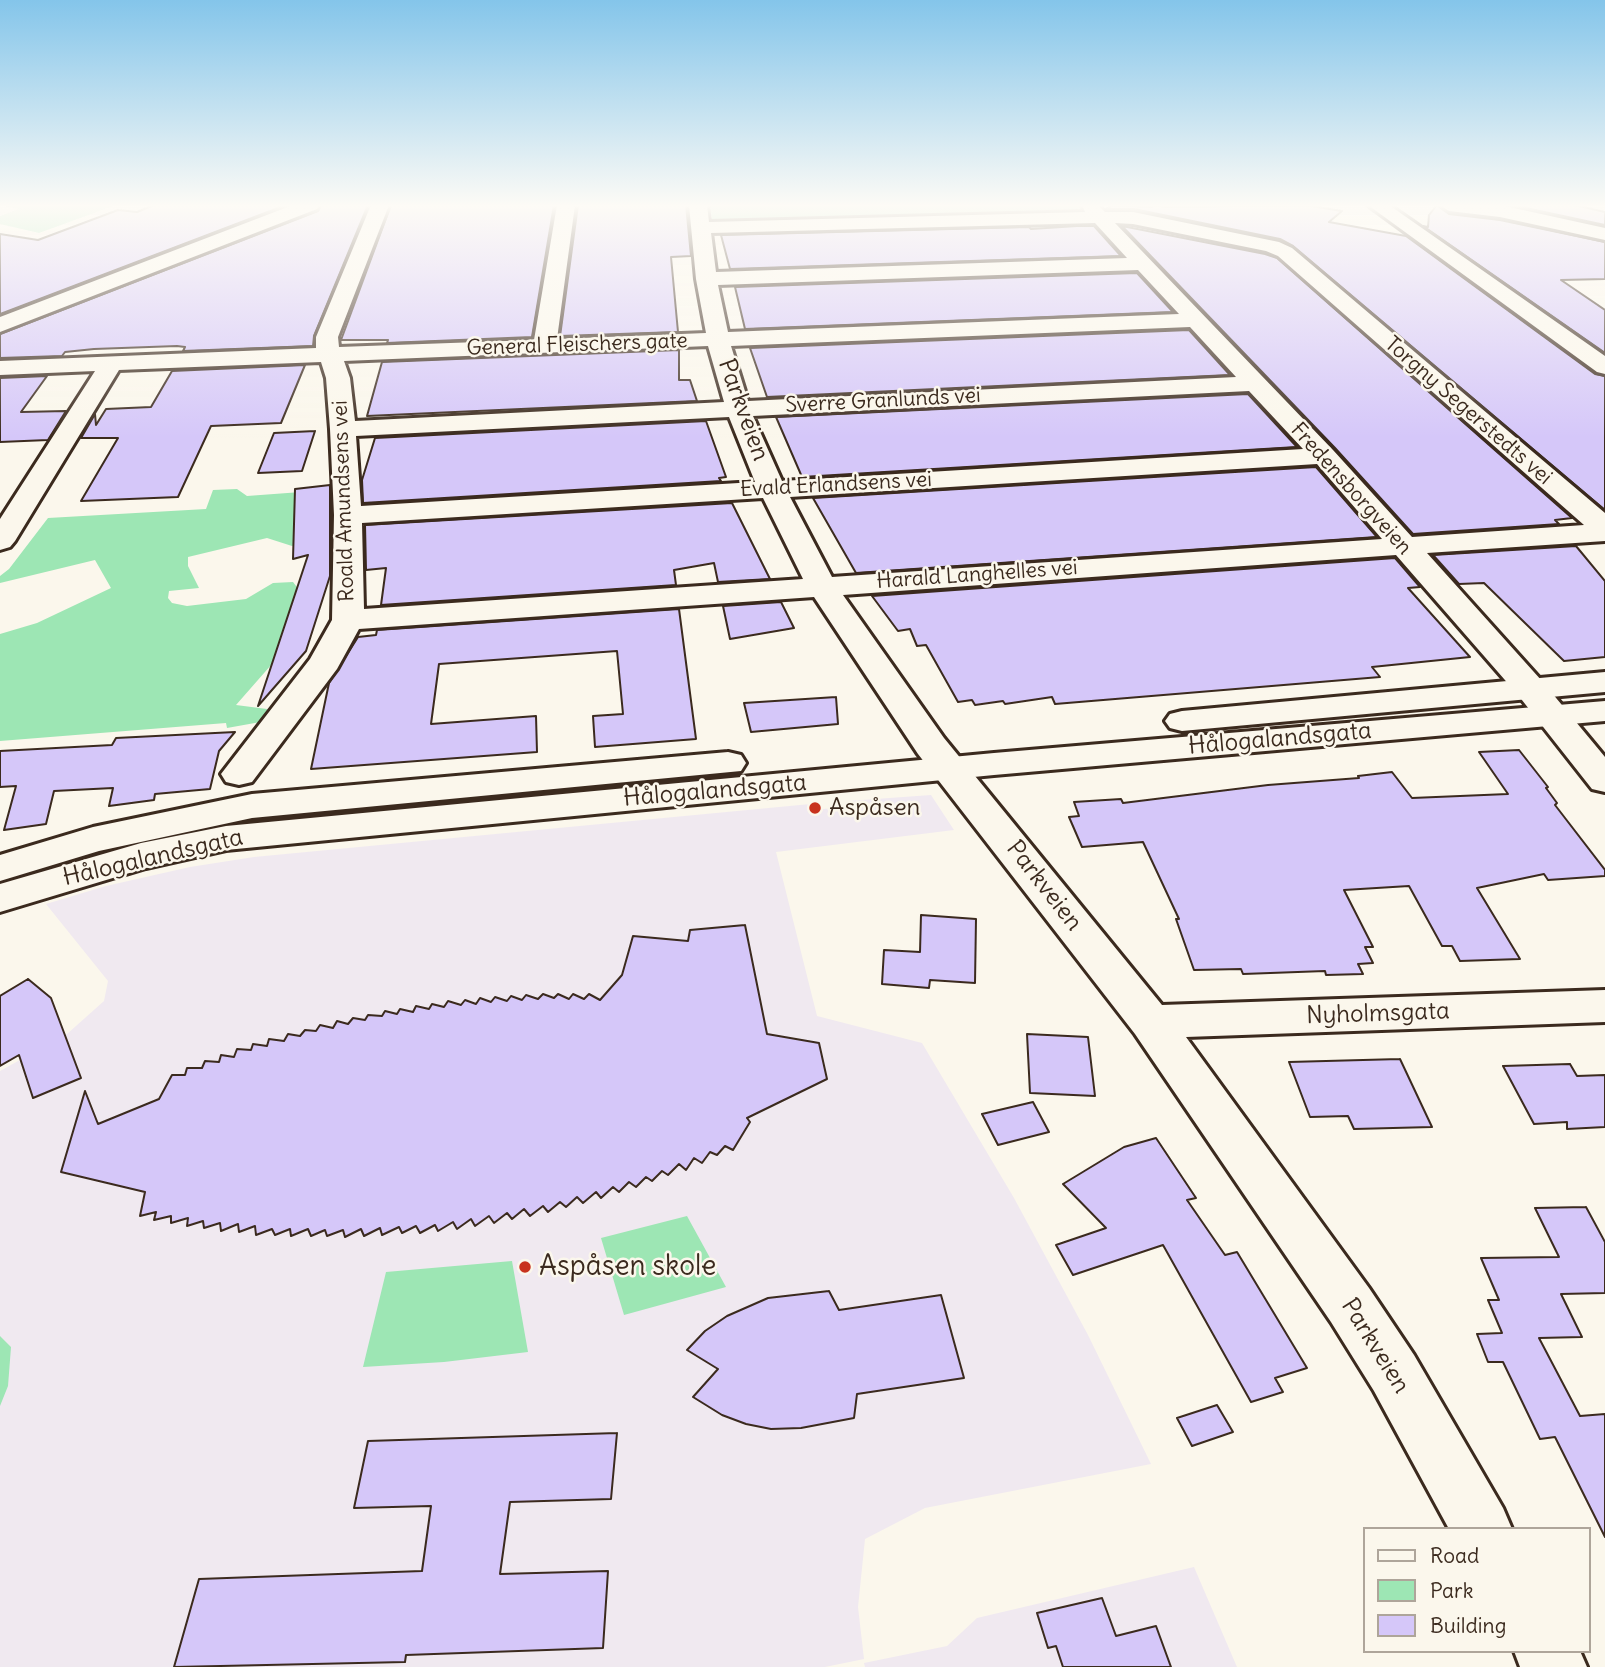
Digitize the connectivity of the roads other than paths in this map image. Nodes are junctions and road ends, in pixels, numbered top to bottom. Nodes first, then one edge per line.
1 (111, 283) edge
2 (349, 283) edge
3 (554, 283) edge
4 (707, 283) edge
5 (1162, 283) edge
6 (1318, 283) edge
7 (1486, 283) edge
8 (1197, 320) junction
9 (0, 326) edge
10 (719, 339) junction
11 (544, 347) junction
12 (331, 355) junction
13 (111, 364) junction
14 (1605, 367) edge
15 (0, 368) edge
16 (1255, 383) junction
17 (738, 409) junction
18 (343, 429) junction
19 (1324, 456) junction
20 (772, 489) junction
21 (348, 515) junction
22 (1605, 530) edge
23 (0, 541) edge
24 (1402, 545) junction
25 (822, 586) junction
26 (348, 620) junction
27 (1605, 682) edge
28 (1530, 688) junction
29 (1605, 711) edge
30 (1552, 716) junction
31 (940, 757) junction
32 (239, 774) dead end
33 (1605, 781) edge
34 (0, 867) edge
35 (0, 898) edge
36 (1605, 1006) edge
37 (1151, 1023) junction
38 (1481, 1527) edge

1 - 9 street
2 - 12 street, Roald Amundsens vei
3 - 11 street
4 - 10 street, Parkveien
5 - 8 street, Fredensborgveien
6 - 22 street, Torgny Segerstedts vei
7 - 14 street
8 - 10 street, General Fleischers gate
8 - 16 street, Fredensborgveien
10 - 11 street, General Fleischers gate
10 - 17 street, Parkveien
11 - 12 street, General Fleischers gate
12 - 13 street, General Fleischers gate
12 - 18 street, Roald Amundsens vei
13 - 15 street, General Fleischers gate
13 - 23 street
16 - 17 street, Sverre Granlunds vei
16 - 19 street, Fredensborgveien
17 - 18 street, Sverre Granlunds vei
17 - 20 street, Parkveien
18 - 21 street, Roald Amundsens vei
19 - 20 street, Evald Erlandsens vei
19 - 24 street, Fredensborgveien
20 - 21 street, Evald Erlandsens vei
20 - 25 street, Parkveien
21 - 26 street, Roald Amundsens vei
22 - 24 street, Harald Langhelles vei
24 - 25 street, Harald Langhelles vei
24 - 28 street, Fredensborgveien
25 - 26 street, Harald Langhelles vei
25 - 31 street, Parkveien
26 - 32 street, Roald Amundsens vei
27 - 28 street, Hålogalandsgata
28 - 30 street, Fredensborgveien
28 - 31 street, Hålogalandsgata
29 - 30 street, Hålogalandsgata
30 - 31 street, Hålogalandsgata
30 - 33 street, Fredensborgveien
31 - 34 street, Hålogalandsgata
31 - 35 street, Hålogalandsgata
31 - 37 street, Parkveien
36 - 37 street, Nyholmsgata
37 - 38 street, Parkveien

